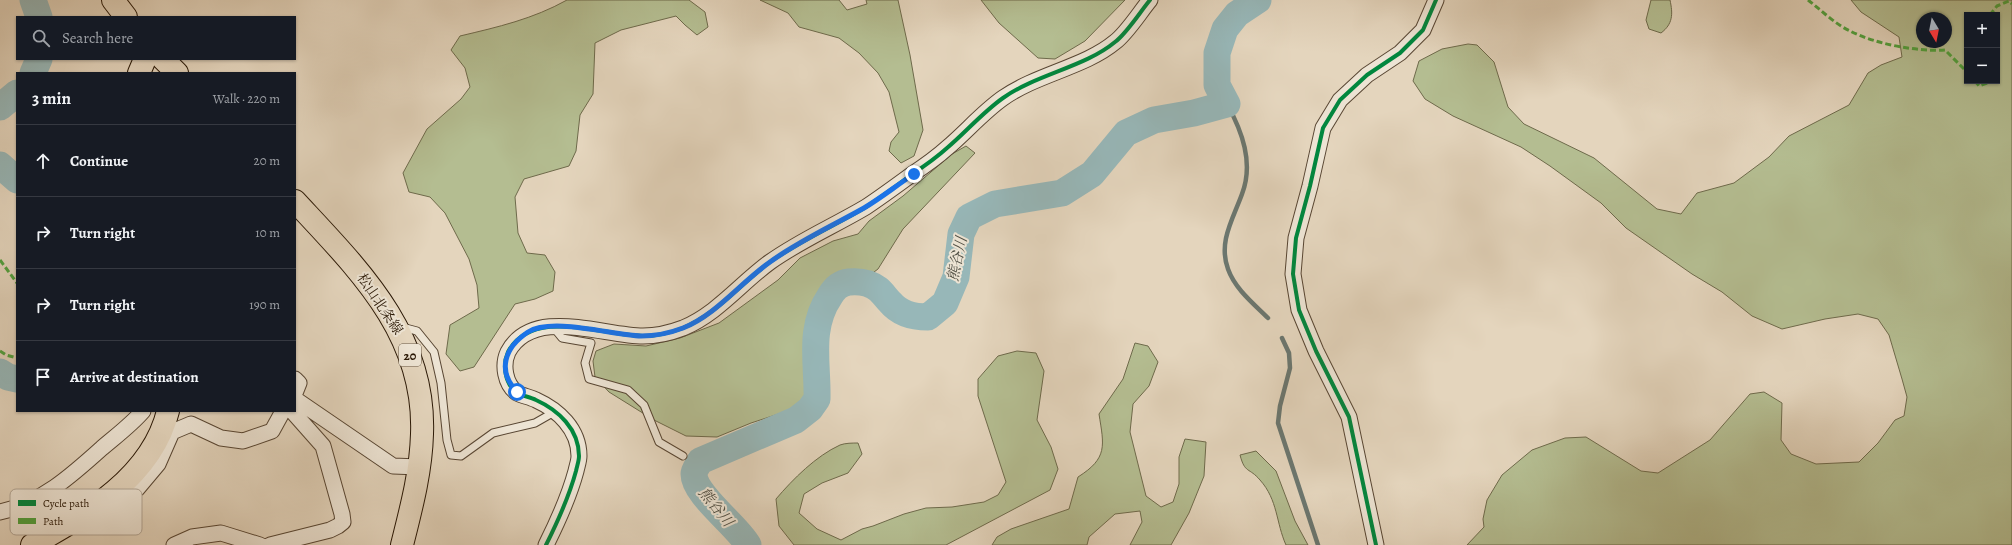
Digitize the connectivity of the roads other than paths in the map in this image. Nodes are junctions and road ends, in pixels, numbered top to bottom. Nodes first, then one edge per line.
1 (113, 0) edge
2 (1150, 0) edge
3 (1436, 0) edge
4 (125, 16) edge
5 (145, 60) edge
6 (165, 60) edge
7 (139, 72) edge
8 (176, 72) edge
9 (296, 202) edge
10 (551, 325) junction
11 (398, 327) junction
12 (296, 380) edge
13 (296, 390) edge
14 (296, 400) edge
15 (556, 411) junction
16 (142, 412) edge
17 (168, 412) edge
18 (282, 412) edge
19 (293, 412) edge
20 (162, 444) junction
21 (683, 456) dead end
22 (419, 467) junction
23 (54, 489) edge
24 (116, 489) edge
25 (137, 489) dead end
26 (10, 510) edge
27 (0, 512) edge
28 (50, 535) edge
29 (32, 545) edge
30 (174, 545) edge
31 (260, 545) edge
32 (270, 545) edge
33 (402, 545) edge
34 (546, 545) edge
35 (1376, 545) edge

1 - 4 main road
2 - 10 street
3 - 35 street
5 - 7 main road
6 - 8 main road
9 - 11 main road, 松山北条線 / 20
10 - 15 street
10 - 21 lane
11 - 15 lane
11 - 22 main road, 松山北条線 / 20
12 - 13 street
14 - 22 street
15 - 34 street
16 - 23 street
17 - 20 main road
18 - 20 street
19 - 32 street
20 - 24 main road
20 - 25 street
22 - 33 main road, 松山北条線 / 20
26 - 27 street
28 - 29 main road
30 - 31 street

